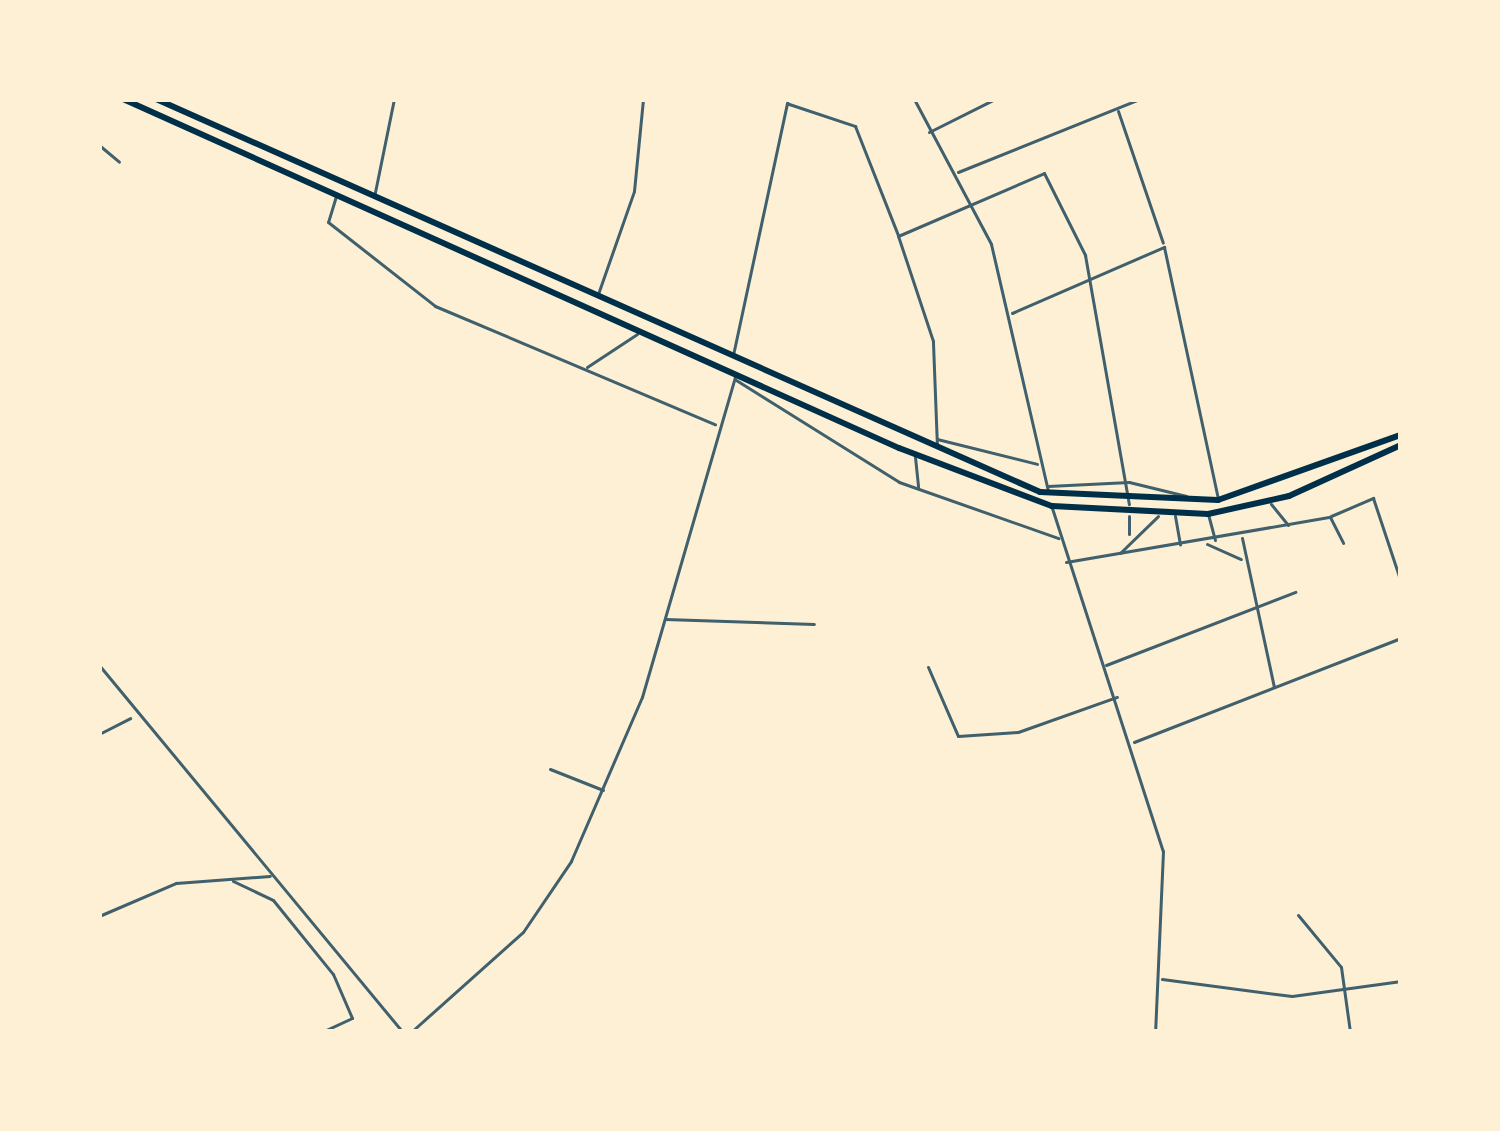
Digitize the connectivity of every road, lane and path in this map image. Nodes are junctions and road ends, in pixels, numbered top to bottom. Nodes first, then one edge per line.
1 (123, 99) edge
2 (156, 99) edge
3 (394, 99) edge
4 (635, 99) edge
5 (675, 99) edge
6 (914, 99) edge
7 (994, 99) edge
8 (1140, 99) edge
9 (643, 100) edge
10 (787, 101) edge
11 (1117, 109) junction
12 (929, 132) junction
13 (99, 145) edge
14 (118, 162) dead end
15 (955, 173) junction
16 (337, 194) junction
17 (374, 197) junction
18 (968, 199) junction
19 (898, 236) junction
20 (1164, 247) junction
21 (1090, 274) junction
22 (597, 296) junction
23 (1012, 313) junction
24 (650, 334) junction
25 (732, 358) junction
26 (586, 368) junction
27 (735, 375) junction
28 (718, 426) junction
29 (1401, 435) edge
30 (937, 444) junction
31 (1401, 446) edge
32 (914, 455) junction
33 (1039, 464) junction
34 (1129, 482) junction
35 (916, 490) junction
36 (1048, 490) junction
37 (1218, 500) junction
38 (1269, 502) junction
39 (1195, 503) junction
40 (1130, 504) junction
41 (1052, 506) junction
42 (1208, 514) junction
43 (1130, 516) junction
44 (1158, 516) junction
45 (1175, 516) junction
46 (1330, 517) junction
47 (1289, 526) junction
48 (1129, 536) junction
49 (1242, 536) junction
50 (1059, 539) junction
51 (1216, 542) junction
52 (1343, 543) dead end
53 (1205, 544) junction
54 (1180, 547) junction
55 (1119, 555) junction
56 (1243, 561) junction
57 (1066, 562) junction
58 (1401, 582) edge
59 (1294, 592) dead end
60 (1255, 608) junction
61 (663, 619) junction
62 (814, 624) dead end
63 (1401, 638) edge
64 (99, 665) edge
65 (1105, 665) junction
66 (928, 667) dead end
67 (1274, 689) junction
68 (1117, 697) junction
69 (130, 718) dead end
70 (99, 734) edge
71 (1132, 742) junction
72 (550, 770) dead end
73 (603, 790) junction
74 (271, 874) junction
75 (233, 881) junction
76 (1298, 915) dead end
77 (99, 916) edge
78 (1161, 979) junction
79 (1401, 981) edge
80 (1349, 993) junction
81 (330, 1030) edge
82 (322, 1032) edge
83 (345, 1032) edge
84 (403, 1032) edge
85 (411, 1032) edge
86 (1155, 1032) edge
87 (1350, 1032) edge

1 - 16 highway
2 - 17 highway
3 - 17 street
4 - 9 street
5 - 9 street
6 - 12 street
7 - 12 street
8 - 11 street
9 - 22 street
10 - 19 street
10 - 25 street
11 - 15 street
11 - 20 street
12 - 15 street
13 - 14 street
15 - 18 street
16 - 24 highway
16 - 26 street
17 - 22 highway
18 - 19 street
18 - 21 street
18 - 23 street
19 - 30 street
20 - 21 street
20 - 37 street
21 - 23 street
21 - 34 street
22 - 25 highway
23 - 33 street
24 - 26 street
24 - 27 highway
25 - 30 highway
26 - 28 street
27 - 28 street
27 - 32 highway
27 - 35 street
28 - 61 street
29 - 37 highway
30 - 33 street
30 - 36 highway
31 - 38 highway
32 - 35 street
32 - 41 highway
33 - 36 street
34 - 36 street
34 - 39 street
34 - 40 street
35 - 50 street
36 - 40 highway
37 - 39 highway
38 - 42 highway
38 - 47 street
39 - 40 highway
41 - 43 highway
41 - 50 street
42 - 45 highway
42 - 51 street
43 - 44 highway
43 - 48 street
44 - 45 highway
44 - 48 street
45 - 54 street
46 - 47 street
46 - 52 street
46 - 58 street
47 - 49 street
48 - 55 street
49 - 51 street
49 - 56 street
50 - 57 street
51 - 53 street
53 - 54 street
53 - 56 street
54 - 55 street
55 - 57 street
56 - 60 street
57 - 65 street
59 - 60 street
60 - 65 street
60 - 67 street
61 - 62 street
61 - 73 street
63 - 67 street
64 - 74 street
65 - 68 street
66 - 68 street
67 - 71 street
68 - 71 street
69 - 70 street
71 - 78 street
72 - 73 street
73 - 85 street
74 - 75 street
74 - 84 street
75 - 77 street
75 - 81 street
76 - 80 street
78 - 80 street
78 - 86 street
79 - 80 street
80 - 87 street
81 - 82 street
81 - 83 street

